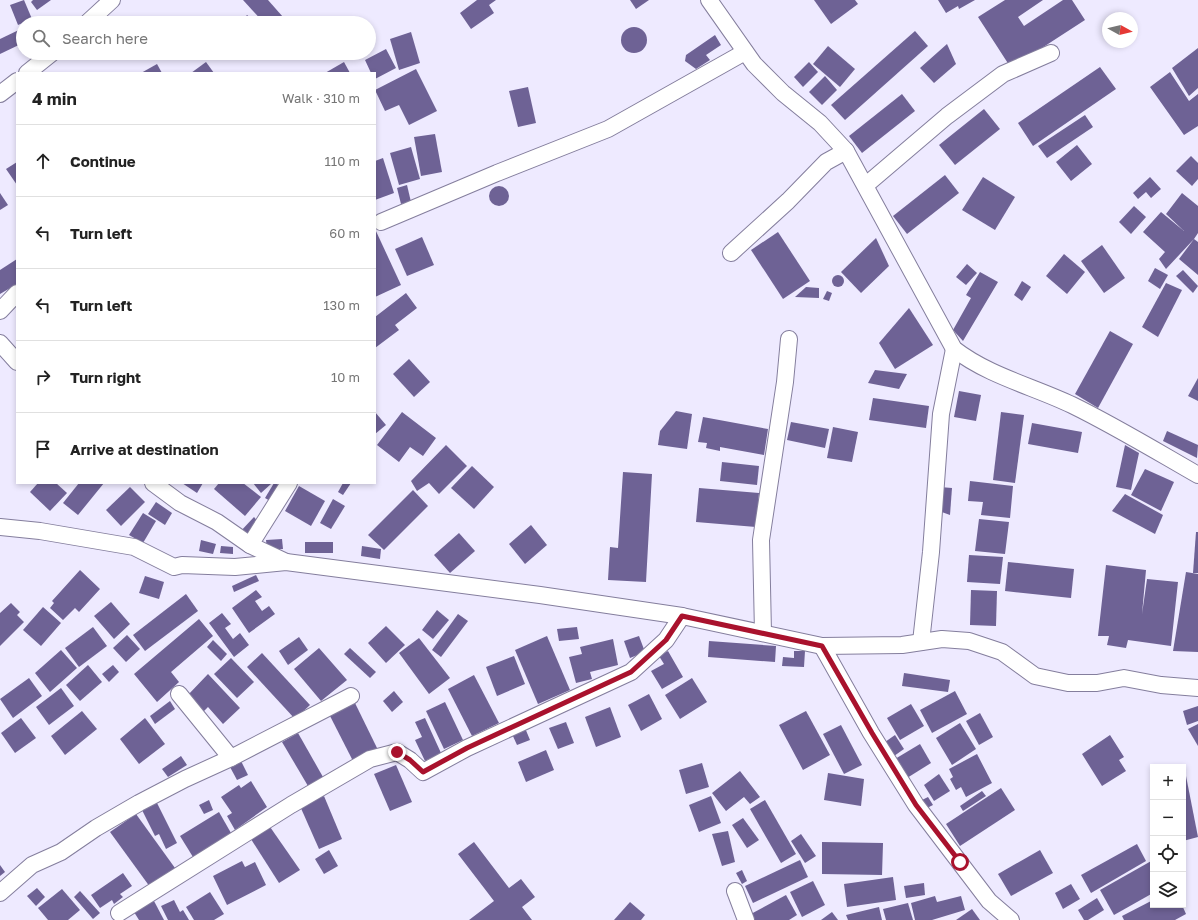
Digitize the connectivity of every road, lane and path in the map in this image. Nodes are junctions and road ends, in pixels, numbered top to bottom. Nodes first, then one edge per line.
1 (112, 0) edge
2 (709, 0) edge
3 (95, 16) edge
4 (745, 52) junction
5 (1051, 53) dead end
6 (43, 60) edge
7 (28, 72) edge
8 (16, 82) edge
9 (0, 94) edge
10 (846, 151) junction
11 (866, 185) junction
12 (381, 222) dead end
13 (731, 253) dead end
14 (16, 294) edge
15 (0, 311) edge
16 (789, 339) dead end
17 (0, 343) edge
18 (954, 349) junction
19 (16, 361) edge
20 (1198, 475) edge
21 (154, 484) edge
22 (288, 484) edge
23 (0, 527) edge
24 (250, 544) junction
25 (286, 562) junction
26 (682, 616) junction
27 (763, 633) junction
28 (921, 642) junction
29 (822, 646) junction
30 (1198, 688) edge
31 (179, 694) dead end
32 (351, 696) dead end
33 (232, 758) junction
34 (735, 891) dead end
35 (0, 892) edge
36 (119, 913) dead end
37 (746, 920) edge
38 (1011, 920) edge

1 - 3 street
2 - 4 street
4 - 10 street
4 - 12 street
5 - 11 street
6 - 7 street
8 - 9 street
10 - 11 street
10 - 13 street
11 - 18 street
14 - 15 street
16 - 27 street
17 - 19 street
18 - 20 street
18 - 28 street
21 - 24 street
22 - 24 street
23 - 25 street
24 - 25 street
25 - 26 street
26 - 27 street
26 - 36 street
27 - 29 street
28 - 29 street
28 - 30 street
29 - 38 street
31 - 33 street
32 - 33 street
33 - 35 street
34 - 37 street

